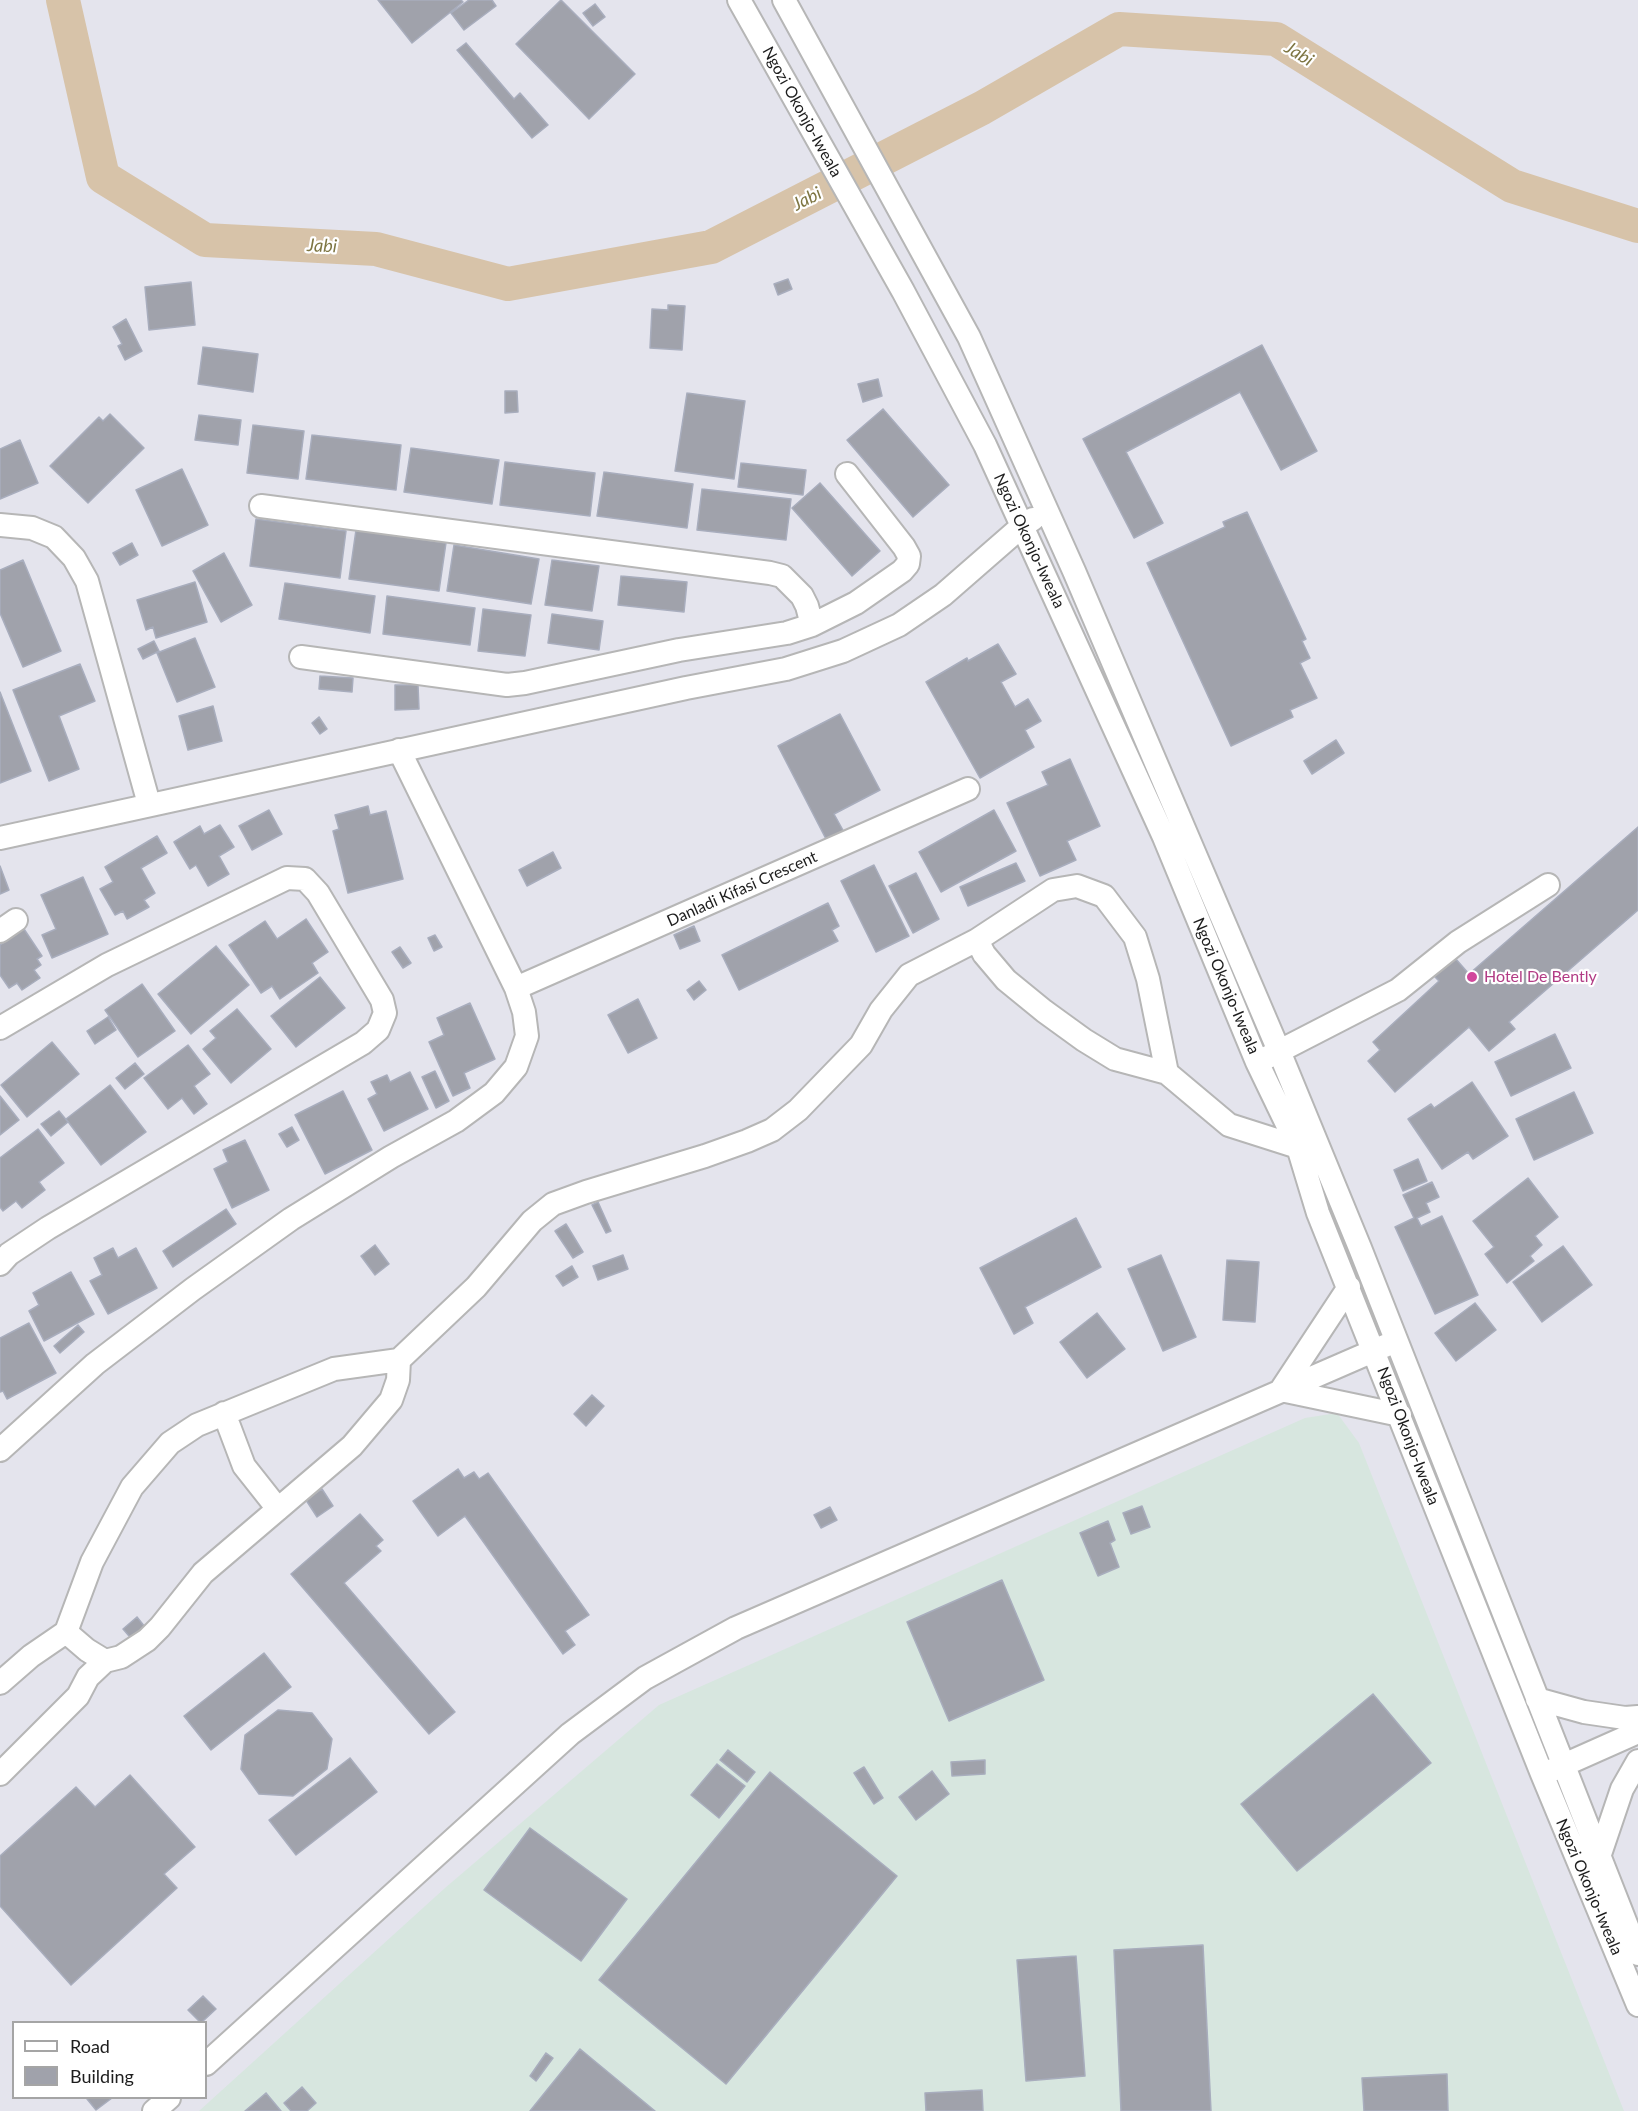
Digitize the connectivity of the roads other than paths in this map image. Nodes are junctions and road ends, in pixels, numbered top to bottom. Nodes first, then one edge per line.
1 (739, 0) edge
2 (784, 0) edge
3 (847, 474) dead end
4 (261, 506) dead end
5 (1047, 510) junction
6 (0, 525) edge
7 (1021, 527) junction
8 (812, 625) junction
9 (679, 650) junction
10 (301, 657) dead end
11 (686, 688) junction
12 (399, 750) junction
13 (968, 789) dead end
14 (149, 804) junction
15 (0, 838) edge
16 (1548, 885) dead end
17 (976, 940) junction
18 (516, 988) junction
19 (0, 1028) edge
20 (1279, 1051) junction
21 (1257, 1062) junction
22 (1167, 1073) junction
23 (1298, 1147) junction
24 (0, 1264) edge
25 (1349, 1287) junction
26 (1397, 1341) junction
27 (1374, 1350) junction
28 (399, 1360) junction
29 (1281, 1390) junction
30 (224, 1413) junction
31 (1400, 1415) junction
32 (0, 1450) edge
33 (278, 1509) junction
34 (66, 1632) junction
35 (105, 1661) junction
36 (0, 1683) edge
37 (1537, 1699) junction
38 (1638, 1717) edge
39 (1638, 1731) edge
40 (1638, 1761) edge
41 (1563, 1766) junction
42 (0, 1774) edge
43 (1542, 1774) junction
44 (1599, 1857) junction
45 (1638, 1954) edge
46 (1638, 2005) edge
47 (207, 2063) edge
48 (167, 2099) edge
49 (154, 2111) edge

1 - 7 street, Ngozi Okonjo-Iweala
2 - 5 street, Ngozi Okonjo-Iweala
3 - 8 street
4 - 8 street
5 - 7 street
5 - 20 street, Ngozi Okonjo-Iweala
6 - 14 street
7 - 11 street
7 - 21 street, Ngozi Okonjo-Iweala
8 - 9 street
9 - 10 street
9 - 11 street
11 - 12 street
12 - 14 street
12 - 18 street
13 - 18 street, Danladi Kifasi Crescent
14 - 15 street
16 - 20 street
17 - 22 street
17 - 22 street
17 - 28 street
18 - 32 street
19 - 24 street
20 - 21 street
20 - 26 street, Ngozi Okonjo-Iweala
21 - 23 street, Ngozi Okonjo-Iweala
22 - 23 street
23 - 25 street, Ngozi Okonjo-Iweala
25 - 27 street, Ngozi Okonjo-Iweala
25 - 29 street
26 - 27 street
26 - 37 street, Ngozi Okonjo-Iweala
27 - 29 street
27 - 31 street, Ngozi Okonjo-Iweala
28 - 30 street
28 - 33 street
29 - 31 street
29 - 47 street
30 - 33 street
30 - 34 street
31 - 43 street, Ngozi Okonjo-Iweala
33 - 35 street
34 - 35 street
34 - 36 street
35 - 42 street
37 - 38 street
37 - 41 street, Ngozi Okonjo-Iweala
39 - 41 street
40 - 44 street
41 - 43 street
41 - 44 street, Ngozi Okonjo-Iweala
43 - 46 street, Ngozi Okonjo-Iweala
44 - 45 street, Ngozi Okonjo-Iweala
48 - 49 street

